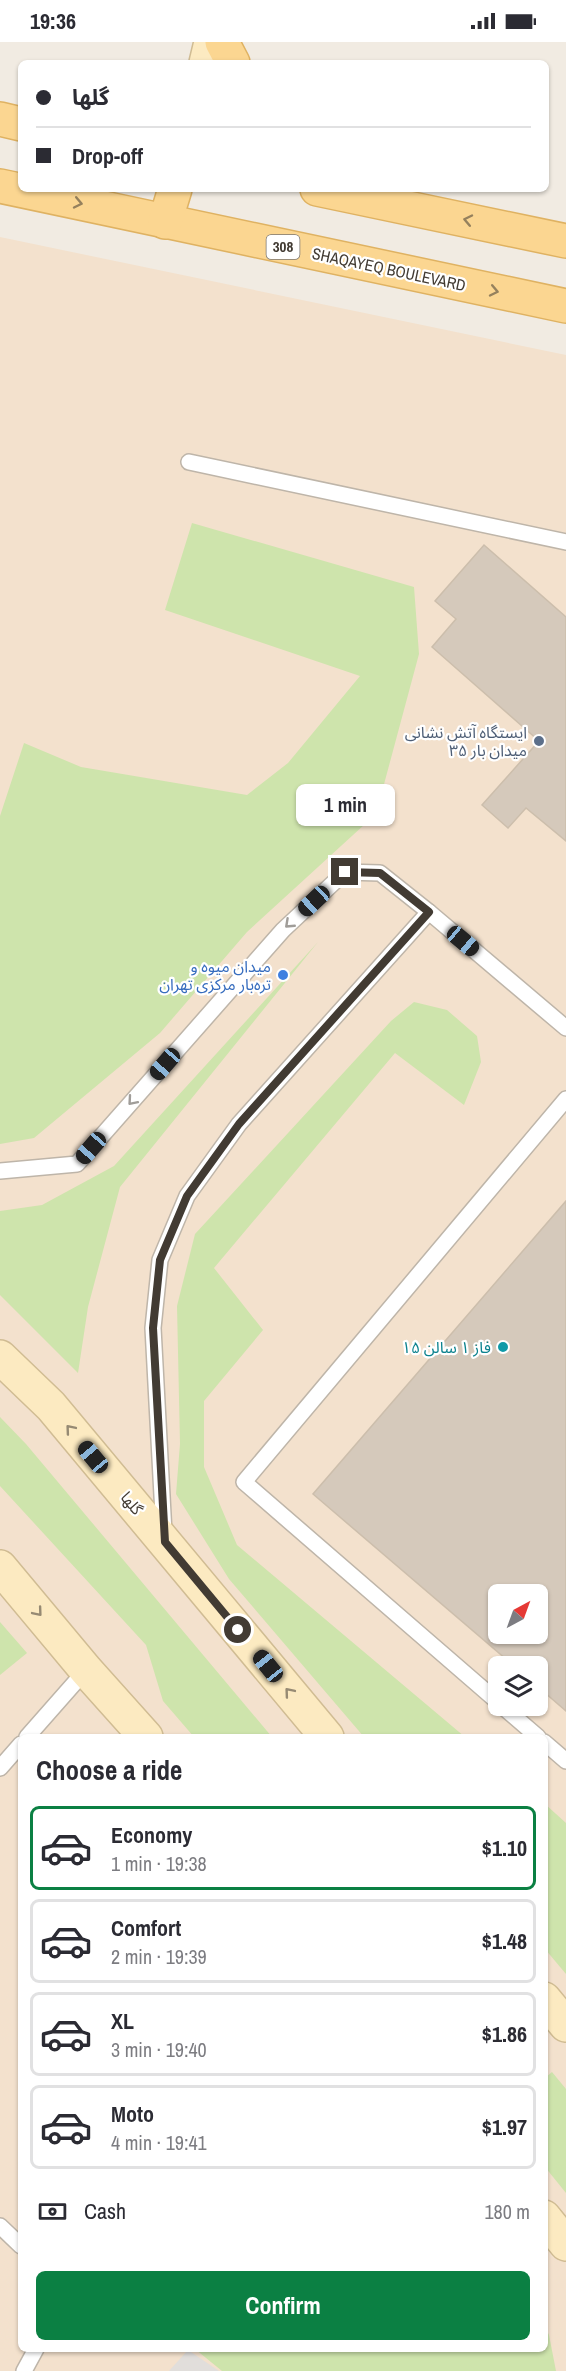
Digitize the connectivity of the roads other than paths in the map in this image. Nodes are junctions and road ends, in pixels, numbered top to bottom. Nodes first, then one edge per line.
1 (212, 42) edge
2 (222, 42) edge
3 (207, 60) edge
4 (231, 60) edge
5 (0, 119) edge
6 (18, 123) edge
7 (0, 186) edge
8 (18, 190) edge
9 (28, 192) edge
10 (174, 192) edge
11 (336, 192) edge
12 (165, 222) junction
13 (566, 241) edge
14 (566, 306) edge
15 (189, 462) dead end
16 (566, 542) edge
17 (429, 912) junction
18 (566, 1028) edge
19 (566, 1099) edge
20 (0, 1171) edge
21 (0, 1357) edge
22 (165, 1542) junction
23 (0, 1567) edge
24 (86, 1670) junction
25 (488, 1693) edge
26 (514, 1716) edge
27 (30, 1734) edge
28 (143, 1734) edge
29 (325, 1734) edge
30 (535, 1734) edge
31 (548, 1745) edge
32 (18, 1747) edge
33 (566, 1761) edge
34 (0, 1768) edge
35 (548, 2004) edge
36 (566, 2025) edge
37 (548, 2222) edge
38 (0, 2226) edge
39 (18, 2243) edge
40 (566, 2244) edge
41 (34, 2352) edge
42 (24, 2371) edge

1 - 3 street
2 - 4 main road
5 - 6 main road
7 -> 8 main road, SHAQAYEQ BOULEVARD / 308
9 -> 12 main road, SHAQAYEQ BOULEVARD / 308
10 - 12 main road
13 -> 11 main road
12 -> 14 main road, SHAQAYEQ BOULEVARD / 308
15 - 16 lane
17 - 18 lane
17 -> 20 lane
17 - 22 lane
19 - 25 lane
22 -> 21 street, گلها
29 -> 22 street, گلها
23 -> 24 street
24 - 27 lane
24 - 28 street
26 - 30 lane
31 - 33 lane
32 - 34 lane
35 - 36 street
37 - 40 street
38 - 39 lane
41 - 42 lane

